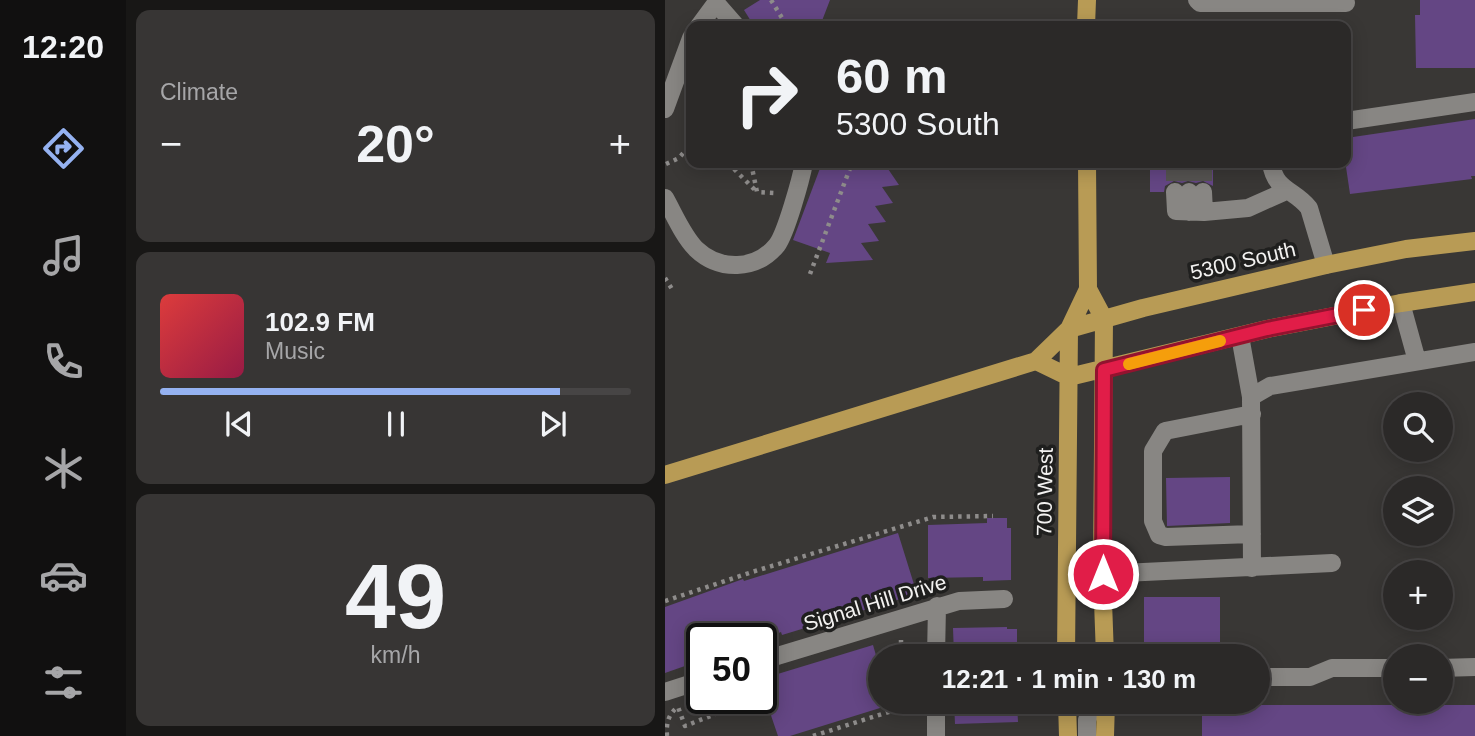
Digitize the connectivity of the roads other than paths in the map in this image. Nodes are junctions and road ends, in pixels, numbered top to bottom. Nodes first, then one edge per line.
1 (1087, 0) edge
2 (1197, 0) edge
3 (716, 1) edge
4 (1346, 3) dead end
5 (702, 21) edge
6 (732, 21) edge
7 (1086, 21) edge
8 (686, 52) edge
9 (1475, 102) edge
10 (665, 109) edge
11 (1351, 120) edge
12 (803, 168) edge
13 (1087, 168) edge
14 (1272, 168) edge
15 (1286, 191) junction
16 (665, 198) edge
17 (1196, 212) junction
18 (1475, 242) edge
19 (1326, 265) junction
20 (1088, 289) junction
21 (1475, 292) edge
22 (1401, 303) junction
23 (1104, 319) junction
24 (1069, 329) junction
25 (1240, 336) junction
26 (1475, 352) edge
27 (1417, 360) junction
28 (1036, 361) junction
29 (1104, 370) junction
30 (1069, 377) junction
31 (1252, 405) junction
32 (665, 475) edge
33 (1252, 534) junction
34 (1332, 563) dead end
35 (1252, 568) junction
36 (1103, 574) junction
37 (1003, 599) dead end
38 (937, 607) junction
39 (936, 644) edge
40 (1066, 644) edge
41 (1105, 644) edge
42 (777, 656) edge
43 (1475, 667) edge
44 (1383, 668) edge
45 (1453, 668) edge
46 (1270, 677) edge
47 (686, 685) edge
48 (665, 692) edge
49 (936, 714) edge
50 (1067, 714) edge
51 (1090, 714) edge
52 (1106, 714) edge
53 (936, 736) edge
54 (1068, 736) edge
55 (1087, 736) edge
56 (1105, 736) edge

1 - 7 main road
2 - 4 street
3 - 5 street
3 - 6 street
8 - 10 street
9 - 11 street
12 - 16 street
13 - 20 main road
14 - 15 street
15 - 17 street
15 - 19 street
17 - 17 street
18 - 19 main road, 5300 South
19 - 23 main road, 5300 South
20 - 23 main road
20 - 24 main road
21 - 22 main road
22 - 25 main road
22 - 27 street
23 - 24 main road, 5300 South
23 - 29 main road
24 - 28 main road, 5300 South
24 - 30 main road, 700 West
25 - 29 main road
25 - 31 street
26 - 27 street
27 - 31 street
28 - 30 main road
28 - 32 main road, 5300 South
29 - 30 main road
29 - 36 main road
30 - 40 main road, 700 West
31 - 33 street
31 - 33 street
33 - 35 street
34 - 35 street
35 - 36 street
36 - 41 main road
37 - 38 street, Signal Hill Drive
38 - 39 street
38 - 42 street, Signal Hill Drive
43 - 45 street
44 - 46 street
47 - 48 street
49 - 53 street
50 - 54 main road
51 - 55 street
52 - 56 main road

